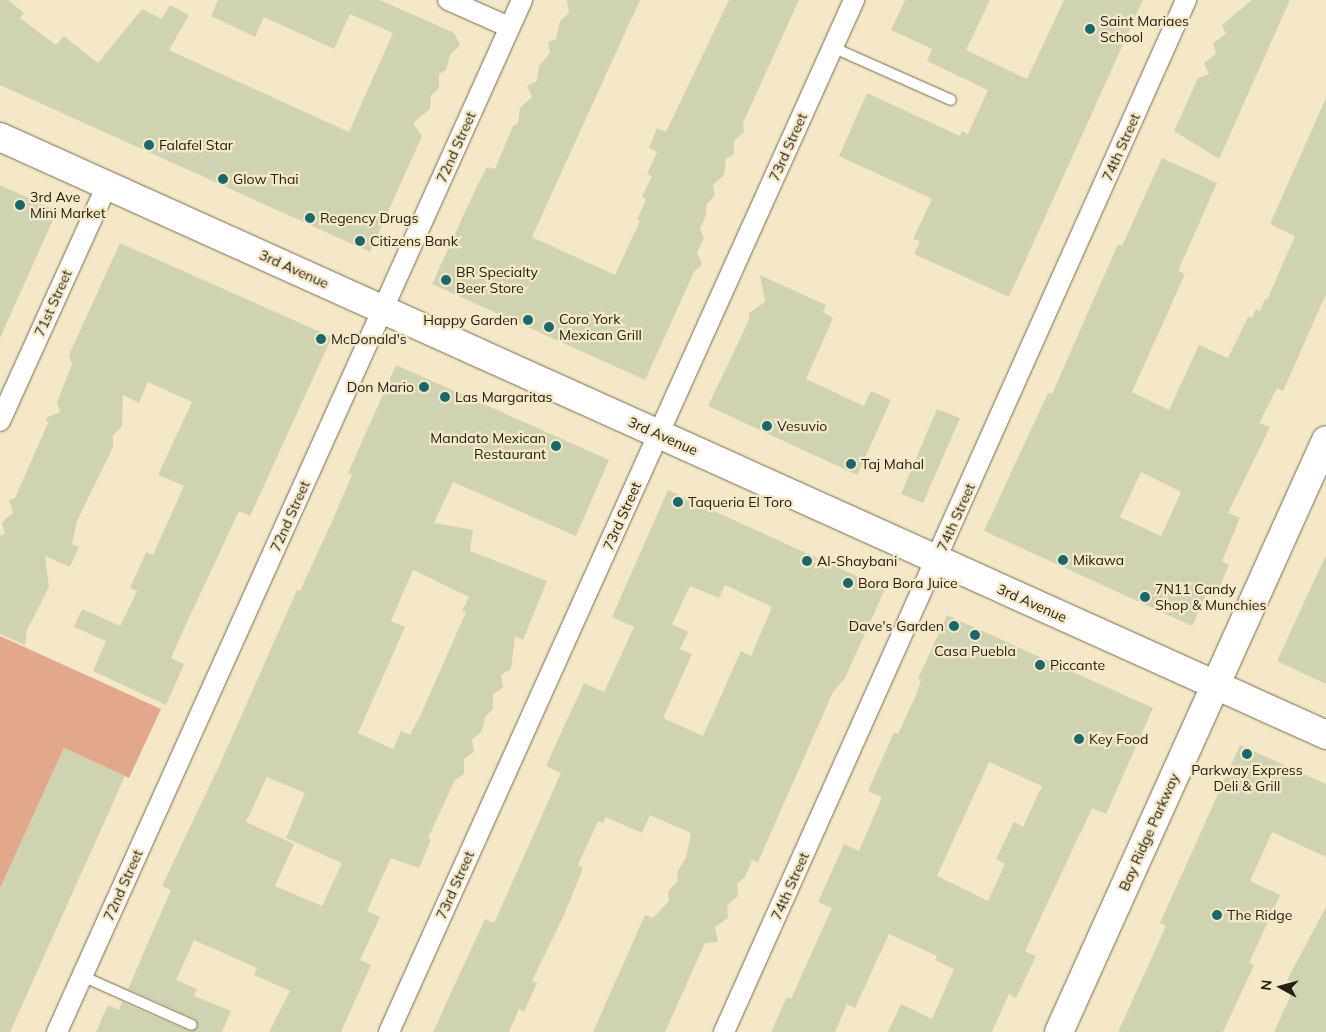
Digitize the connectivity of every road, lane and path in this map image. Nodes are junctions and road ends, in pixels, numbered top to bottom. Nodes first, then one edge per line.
1 (448, 0) edge
2 (522, 0) edge
3 (854, 0) edge
4 (1186, 0) edge
5 (509, 28) junction
6 (832, 47) junction
7 (951, 100) dead end
8 (0, 137) edge
9 (107, 185) junction
10 (384, 309) junction
11 (0, 421) edge
12 (659, 434) junction
13 (1326, 440) edge
14 (937, 560) junction
15 (1216, 685) junction
16 (1326, 734) edge
17 (82, 976) junction
18 (192, 1024) dead end
19 (57, 1032) edge
20 (389, 1032) edge
21 (724, 1032) edge
22 (1059, 1032) edge

1 - 5 street
2 - 5 street, 72nd Street
3 - 6 street, 73rd Street
4 - 14 street, 74th Street
5 - 10 street, 72nd Street
6 - 7 lane
6 - 12 street, 73rd Street
8 - 9 street, 3rd Avenue
9 - 10 street, 3rd Avenue
9 - 11 street, 71st Street
10 - 12 street, 3rd Avenue
10 - 17 street, 72nd Street
12 - 14 street, 3rd Avenue
12 - 20 street, 73rd Street
13 - 15 street, Bay Ridge Parkway
14 - 15 street, 3rd Avenue
14 - 21 street, 74th Street
15 - 16 street, 3rd Avenue
15 - 22 street, Bay Ridge Parkway
17 - 18 lane
17 - 19 street, 72nd Street

